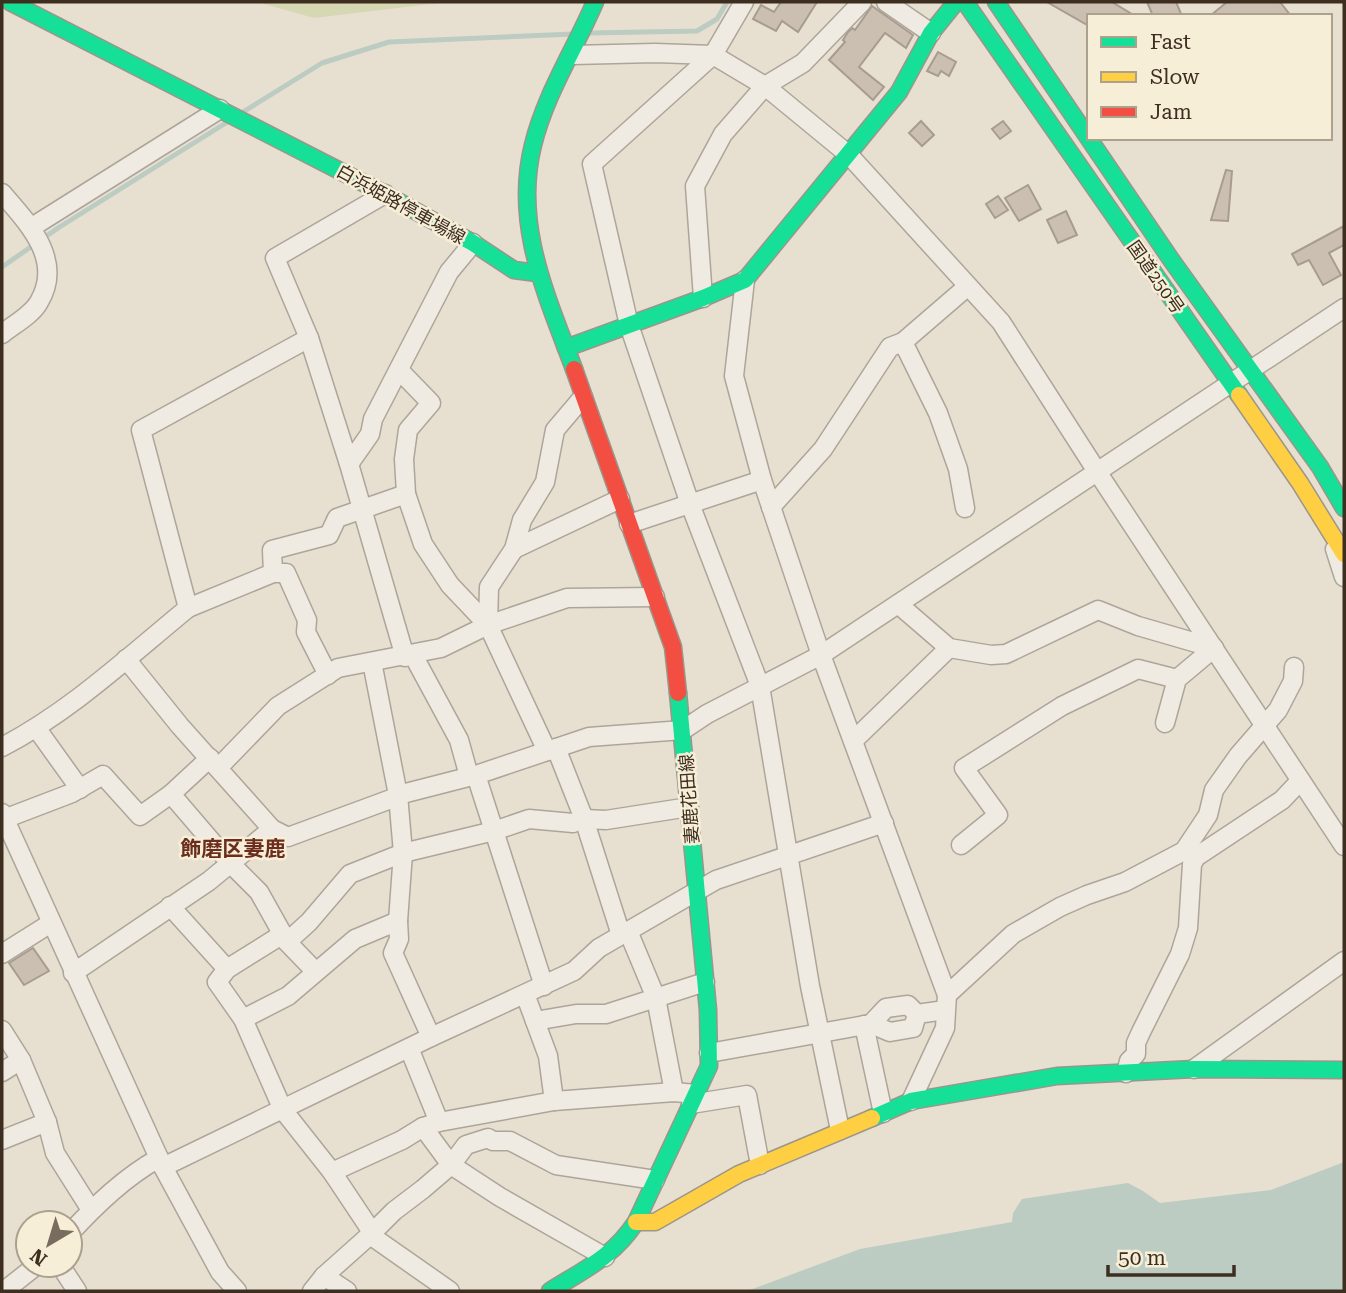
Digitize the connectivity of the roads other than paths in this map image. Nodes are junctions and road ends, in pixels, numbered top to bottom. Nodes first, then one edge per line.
1 (10, 2) edge
2 (595, 2) edge
3 (744, 2) edge
4 (862, 2) edge
5 (886, 2) edge
6 (956, 2) edge
7 (965, 2) edge
8 (996, 2) edge
9 (931, 33) junction
10 (575, 50) junction
11 (713, 55) junction
12 (765, 86) junction
13 (220, 109) junction
14 (1087, 136) edge
15 (1090, 140) edge
16 (849, 155) junction
17 (2, 193) edge
18 (385, 194) junction
19 (32, 227) junction
20 (473, 243) junction
21 (537, 273) junction
22 (745, 280) junction
23 (968, 286) junction
24 (703, 298) junction
25 (1344, 309) edge
26 (629, 325) junction
27 (2, 334) edge
28 (309, 338) junction
29 (903, 342) junction
30 (566, 348) junction
31 (399, 370) junction
32 (1251, 372) junction
33 (1230, 385) junction
34 (583, 397) junction
35 (349, 464) junction
36 (1320, 467) junction
37 (1098, 473) junction
38 (762, 480) junction
39 (405, 494) junction
40 (1344, 494) edge
41 (620, 499) junction
42 (690, 504) junction
43 (771, 507) junction
44 (965, 508) dead end
45 (1344, 508) edge
46 (362, 510) junction
47 (628, 524) junction
48 (1329, 529) junction
49 (514, 549) junction
50 (1344, 554) edge
51 (273, 573) junction
52 (1344, 577) edge
53 (655, 597) junction
54 (898, 604) junction
55 (188, 608) junction
56 (488, 625) junction
57 (949, 648) junction
58 (1214, 648) junction
59 (821, 655) junction
60 (409, 656) junction
61 (126, 659) junction
62 (372, 662) junction
63 (1294, 667) dead end
64 (328, 675) junction
65 (1177, 679) junction
66 (760, 686) junction
67 (1165, 723) dead end
68 (1265, 726) junction
69 (37, 729) junction
70 (683, 730) junction
71 (853, 741) junction
72 (2, 747) edge
73 (551, 750) junction
74 (215, 763) junction
75 (473, 775) junction
76 (1300, 781) junction
77 (80, 789) junction
78 (171, 794) junction
79 (398, 795) junction
80 (689, 807) junction
81 (3, 816) edge
82 (584, 819) junction
83 (884, 823) junction
84 (272, 829) junction
85 (494, 831) junction
86 (961, 845) dead end
87 (1344, 846) edge
88 (403, 853) junction
89 (789, 856) junction
90 (231, 864) junction
91 (696, 891) junction
92 (170, 906) junction
93 (398, 921) junction
94 (51, 923) junction
95 (624, 933) junction
96 (285, 938) junction
97 (2, 954) edge
98 (1344, 961) edge
99 (227, 969) junction
100 (315, 971) junction
101 (73, 973) junction
102 (705, 982) junction
103 (544, 986) junction
104 (526, 994) junction
105 (656, 998) junction
106 (946, 1002) junction
107 (243, 1019) junction
108 (535, 1021) junction
109 (868, 1024) junction
110 (2, 1030) edge
111 (820, 1032) junction
112 (431, 1037) junction
113 (409, 1048) junction
114 (709, 1054) junction
115 (20, 1060) junction
116 (1194, 1069) junction
117 (1344, 1070) edge
118 (2, 1072) edge
119 (1126, 1073) junction
120 (674, 1092) junction
121 (694, 1099) junction
122 (554, 1101) junction
123 (911, 1101) junction
124 (283, 1110) junction
125 (490, 1113) junction
126 (883, 1113) junction
127 (47, 1122) junction
128 (431, 1125) junction
129 (840, 1130) junction
130 (2, 1140) edge
131 (493, 1141) junction
132 (161, 1162) junction
133 (450, 1165) junction
134 (760, 1165) junction
135 (332, 1172) junction
136 (655, 1180) junction
137 (91, 1210) junction
138 (84, 1218) edge
139 (636, 1222) junction
140 (371, 1233) junction
141 (605, 1257) junction
142 (324, 1276) junction
143 (19, 1279) edge
144 (4, 1291) edge
145 (237, 1291) edge
146 (312, 1291) edge
147 (347, 1291) edge
148 (450, 1291) edge
149 (550, 1291) edge

1 - 13 main road, 白浜姫路停車場線
2 - 10 main road
3 - 11 street
4 - 12 street
5 - 9 street
6 - 9 main road
7 - 33 main road, 国道250号
8 - 14 main road, 国道250号
9 - 16 main road
10 - 11 street
10 - 21 main road
11 - 12 street
11 - 26 street
12 - 16 street
12 - 24 street
13 - 18 main road, 白浜姫路停車場線
13 - 19 street
15 - 32 main road, 国道250号
16 - 22 main road
16 - 23 street
17 - 19 street
18 - 20 main road, 白浜姫路停車場線
18 - 28 street
19 - 27 street
20 - 21 main road, 白浜姫路停車場線
20 - 31 street
21 - 30 main road, 妻鹿花田線
22 - 24 main road
22 - 38 street
23 - 29 street
23 - 37 street
24 - 26 main road
25 - 32 street
26 - 30 main road
26 - 42 street
28 - 35 street
28 - 55 street
29 - 43 street
29 - 44 street
30 - 34 main road, 妻鹿花田線
31 - 35 street
31 - 39 street
32 - 33 street
32 - 36 main road, 国道250号
33 - 37 street
33 - 48 main road, 国道250号
34 - 41 main road, 妻鹿花田線
34 - 49 street
35 - 46 street
36 - 40 street
36 - 45 main road, 国道250号
37 - 54 street
37 - 58 street
38 - 42 street
38 - 43 street
39 - 46 street
39 - 56 street
41 - 47 main road, 妻鹿花田線
41 - 49 street
42 - 47 street
42 - 66 street
43 - 59 street
46 - 51 street
46 - 60 street
47 - 53 main road, 妻鹿花田線
48 - 50 main road, 国道250号
48 - 52 street
49 - 56 street
51 - 55 street
51 - 64 street
53 - 56 street
53 - 70 main road, 妻鹿花田線
54 - 57 street
54 - 59 street
55 - 61 street
56 - 60 street
56 - 73 street
57 - 58 street
57 - 71 street
58 - 65 street
58 - 68 street
59 - 66 street
59 - 71 street
60 - 62 street
60 - 75 street
61 - 69 street
61 - 74 street
62 - 64 street
62 - 79 street
63 - 68 street
64 - 74 street
65 - 67 street
65 - 86 street
66 - 70 street
66 - 89 street
68 - 76 street
68 - 106 street
69 - 72 street
69 - 77 street
70 - 73 street
70 - 80 main road, 妻鹿花田線
71 - 83 street
73 - 75 street
73 - 82 street
74 - 78 street
74 - 84 street
75 - 79 street
75 - 85 street
76 - 87 street
76 - 119 street
77 - 78 street
77 - 81 street
78 - 90 street
79 - 84 street
79 - 88 street
80 - 82 street
80 - 91 main road, 妻鹿花田線
81 - 94 street
82 - 85 street
82 - 95 street
83 - 89 street
83 - 106 street
84 - 90 street
85 - 88 street
85 - 103 street
88 - 93 street
88 - 96 street
89 - 91 street
89 - 111 street
90 - 92 street
90 - 96 street
91 - 95 street
91 - 102 main road, 妻鹿花田線
92 - 99 street
92 - 101 street
93 - 100 street
93 - 112 street
94 - 97 street
94 - 101 street
95 - 103 street
95 - 105 street
96 - 99 street
96 - 100 street
98 - 116 street
99 - 107 street
100 - 107 street
101 - 132 street
102 - 105 street
102 - 114 main road, 妻鹿花田線
103 - 104 street
104 - 108 street
104 - 112 street
105 - 108 street
105 - 120 street
106 - 109 street
106 - 123 street
107 - 124 street
108 - 122 street
109 - 111 street
109 - 126 street
110 - 115 street
111 - 114 street
111 - 129 street
112 - 113 street
113 - 124 street
113 - 128 street
114 - 121 main road, 妻鹿花田線
115 - 118 street
115 - 127 street
116 - 117 main road
116 - 119 main road
119 - 123 main road
120 - 121 street
120 - 122 street
121 - 134 street
121 - 136 main road, 妻鹿花田線
122 - 125 street
123 - 126 main road
124 - 132 street
124 - 135 street
125 - 128 street
125 - 131 street
126 - 129 main road
127 - 130 street
127 - 137 street
128 - 133 street
128 - 135 street
129 - 134 main road
131 - 133 street
131 - 136 street
132 - 137 street
132 - 145 street
133 - 140 street
133 - 141 street
134 - 139 main road
135 - 140 street
136 - 139 main road, 妻鹿花田線
137 - 138 street
139 - 141 main road, 妻鹿花田線
140 - 142 street
140 - 148 street
141 - 149 main road, 妻鹿花田線
142 - 146 street
142 - 147 street
143 - 144 street

